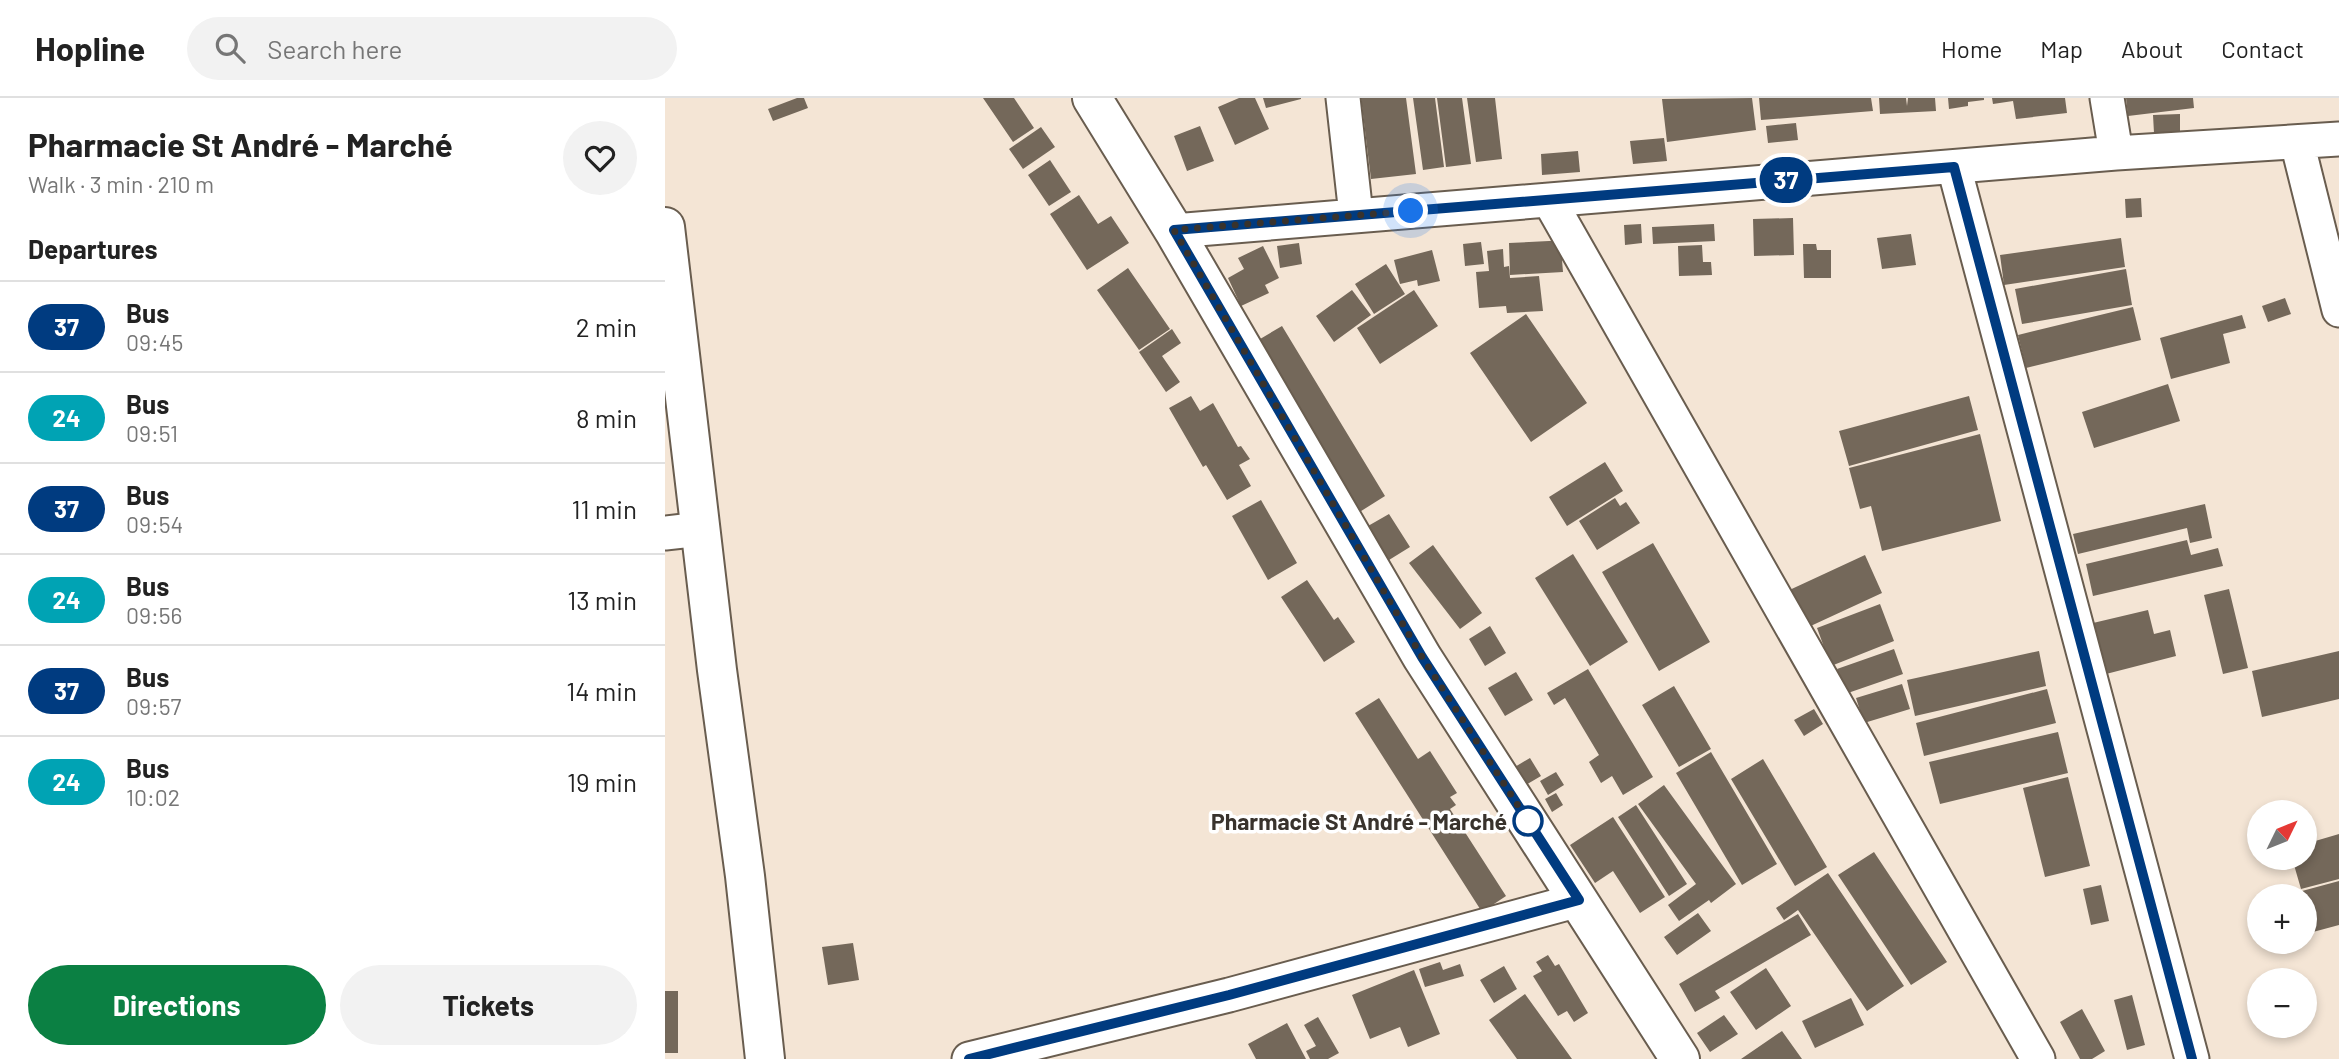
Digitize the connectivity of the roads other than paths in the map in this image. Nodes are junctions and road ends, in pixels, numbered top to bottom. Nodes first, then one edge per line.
1 (1092, 98) edge
2 (1343, 98) edge
3 (2107, 98) edge
4 (2339, 139) edge
5 (2297, 142) junction
6 (2116, 153) junction
7 (1954, 167) junction
8 (1549, 200) junction
9 (1356, 215) junction
10 (665, 228) edge
11 (1174, 230) junction
12 (2339, 310) edge
13 (683, 531) edge
14 (1579, 900) junction
15 (1070, 1048) edge
16 (765, 1059) edge
17 (969, 1059) edge
18 (1680, 1059) edge
19 (2038, 1059) edge
20 (2192, 1059) edge

1 - 11 street
2 - 9 street
3 - 6 street
4 - 5 street
5 - 6 street
5 - 12 street
6 - 7 street
7 - 8 street
7 - 20 street
8 - 9 street
8 - 19 street
9 - 11 street
10 - 13 street
11 - 14 street
13 - 16 street
14 - 15 street
14 - 18 street
15 - 17 street

